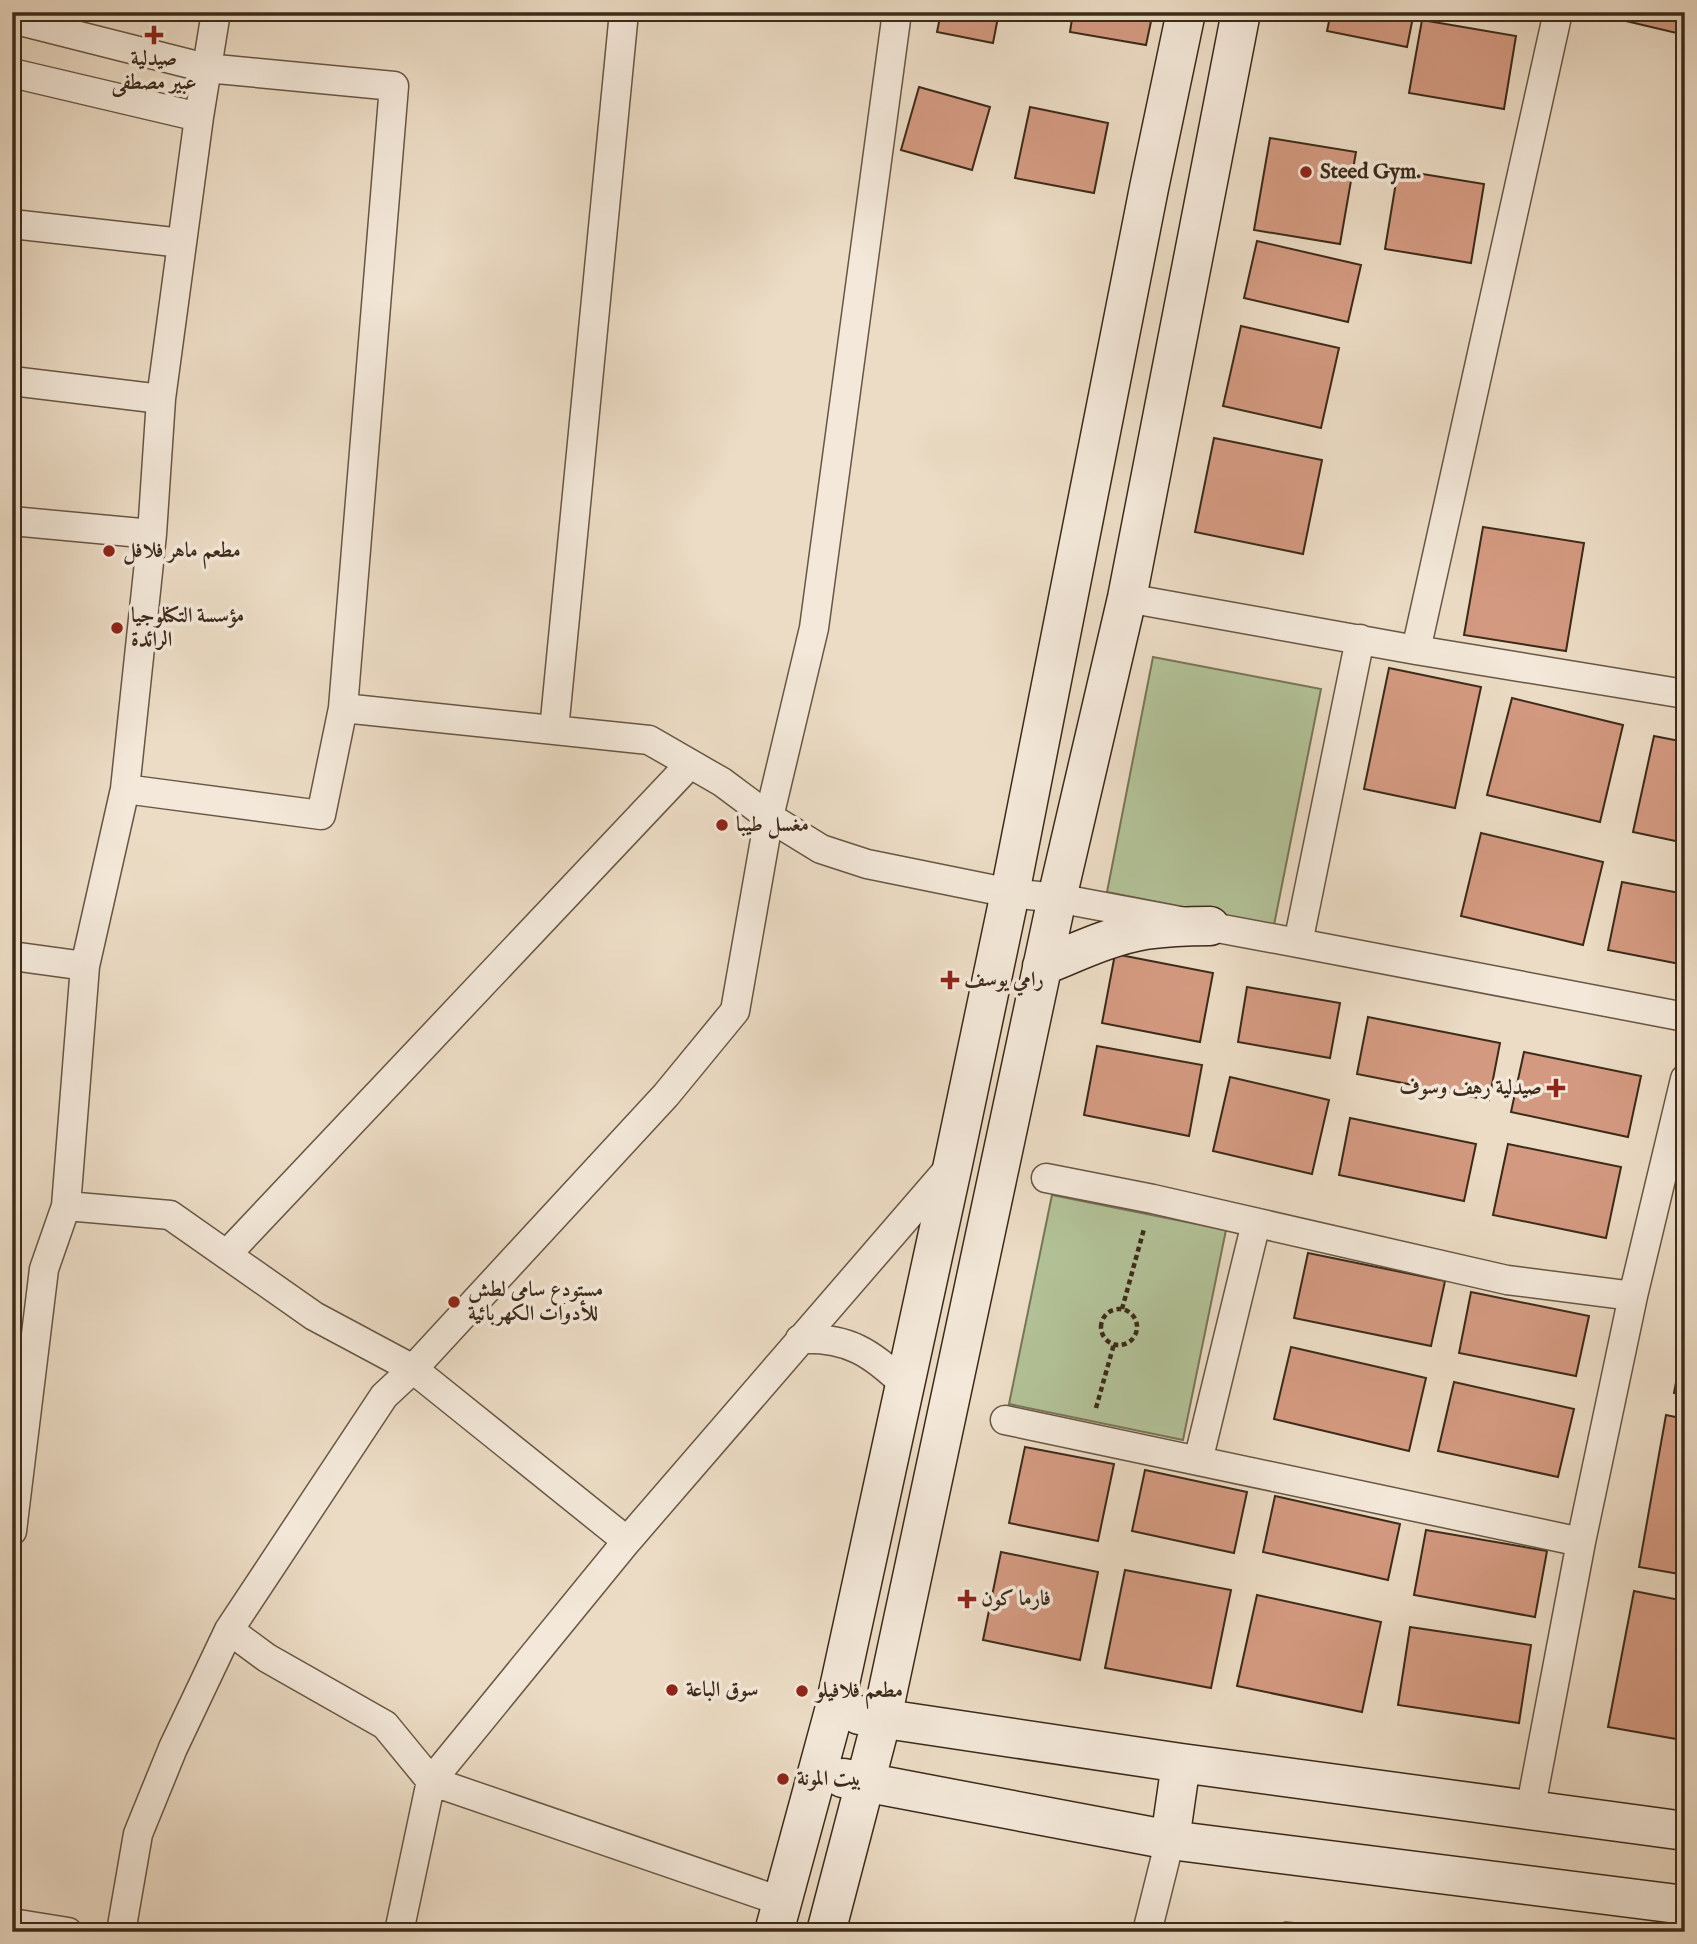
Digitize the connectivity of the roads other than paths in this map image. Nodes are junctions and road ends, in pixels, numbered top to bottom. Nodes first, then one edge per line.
1 (216, 12) edge
2 (624, 12) edge
3 (898, 12) edge
4 (1186, 12) edge
5 (1241, 12) edge
6 (1558, 12) edge
7 (12, 19) edge
8 (206, 68) junction
9 (12, 73) edge
10 (199, 117) junction
11 (12, 224) edge
12 (182, 243) junction
13 (12, 381) edge
14 (161, 400) junction
15 (12, 521) edge
16 (152, 534) junction
17 (1127, 598) junction
18 (1360, 639) junction
19 (1416, 650) junction
20 (1685, 694) edge
21 (343, 708) junction
22 (554, 730) junction
23 (690, 764) junction
24 (125, 789) junction
25 (769, 817) junction
26 (1010, 893) junction
27 (1057, 898) junction
28 (1210, 926) junction
29 (1298, 943) junction
30 (12, 956) edge
31 (85, 966) junction
32 (1042, 966) junction
33 (1685, 1017) edge
34 (1685, 1079) edge
35 (953, 1164) junction
36 (1046, 1178) dead end
37 (66, 1206) junction
38 (1256, 1223) junction
39 (227, 1254) junction
40 (1633, 1296) junction
41 (800, 1339) junction
42 (413, 1369) junction
43 (905, 1385) junction
44 (1005, 1420) dead end
45 (1198, 1461) junction
46 (12, 1531) edge
47 (627, 1541) junction
48 (1581, 1542) junction
49 (229, 1630) junction
50 (834, 1711) junction
51 (882, 1718) junction
52 (1181, 1763) junction
53 (817, 1773) junction
54 (431, 1781) junction
55 (866, 1783) junction
56 (1530, 1811) junction
57 (1685, 1831) edge
58 (1170, 1840) junction
59 (1685, 1905) edge
60 (778, 1917) edge
61 (12, 1923) edge
62 (68, 1932) edge
63 (121, 1932) edge
64 (399, 1932) edge
65 (826, 1932) edge
66 (1147, 1932) edge

1 - 8 street
2 - 22 street
3 - 25 street
4 - 26 main road
5 - 17 main road
6 - 19 street
7 - 8 street
8 - 10 street
8 - 21 street
9 - 10 street
10 - 12 street
11 - 12 street
12 - 14 street
13 - 14 street
14 - 16 street
15 - 16 street
16 - 24 street
17 - 18 street
17 - 27 main road
18 - 19 street
18 - 29 street
19 - 20 street
21 - 22 street
21 - 24 street
22 - 23 street
23 - 25 street
23 - 39 street
24 - 31 street
25 - 26 street
25 - 42 street
26 - 27 street
26 - 35 main road
27 - 28 street
27 - 32 main road
28 - 29 street
28 - 32 main road
29 - 33 street
30 - 31 street
31 - 37 street
32 - 51 main road
34 - 40 street
35 - 41 street
35 - 43 main road
36 - 38 street
37 - 39 street
37 - 46 street
38 - 40 street
38 - 45 street
39 - 42 street
40 - 48 street
41 - 43 street
41 - 47 street
42 - 47 street
42 - 49 street
43 - 50 main road
44 - 45 street
45 - 48 street
47 - 54 street
48 - 56 street
49 - 54 street
49 - 63 street
50 - 51 main road
50 - 53 main road
51 - 52 main road
51 - 55 main road
52 - 56 main road
52 - 58 main road
53 - 55 main road
53 - 60 main road
54 - 60 street
54 - 64 street
55 - 58 main road
55 - 65 main road
56 - 57 main road
58 - 59 main road
58 - 66 street
61 - 62 street

